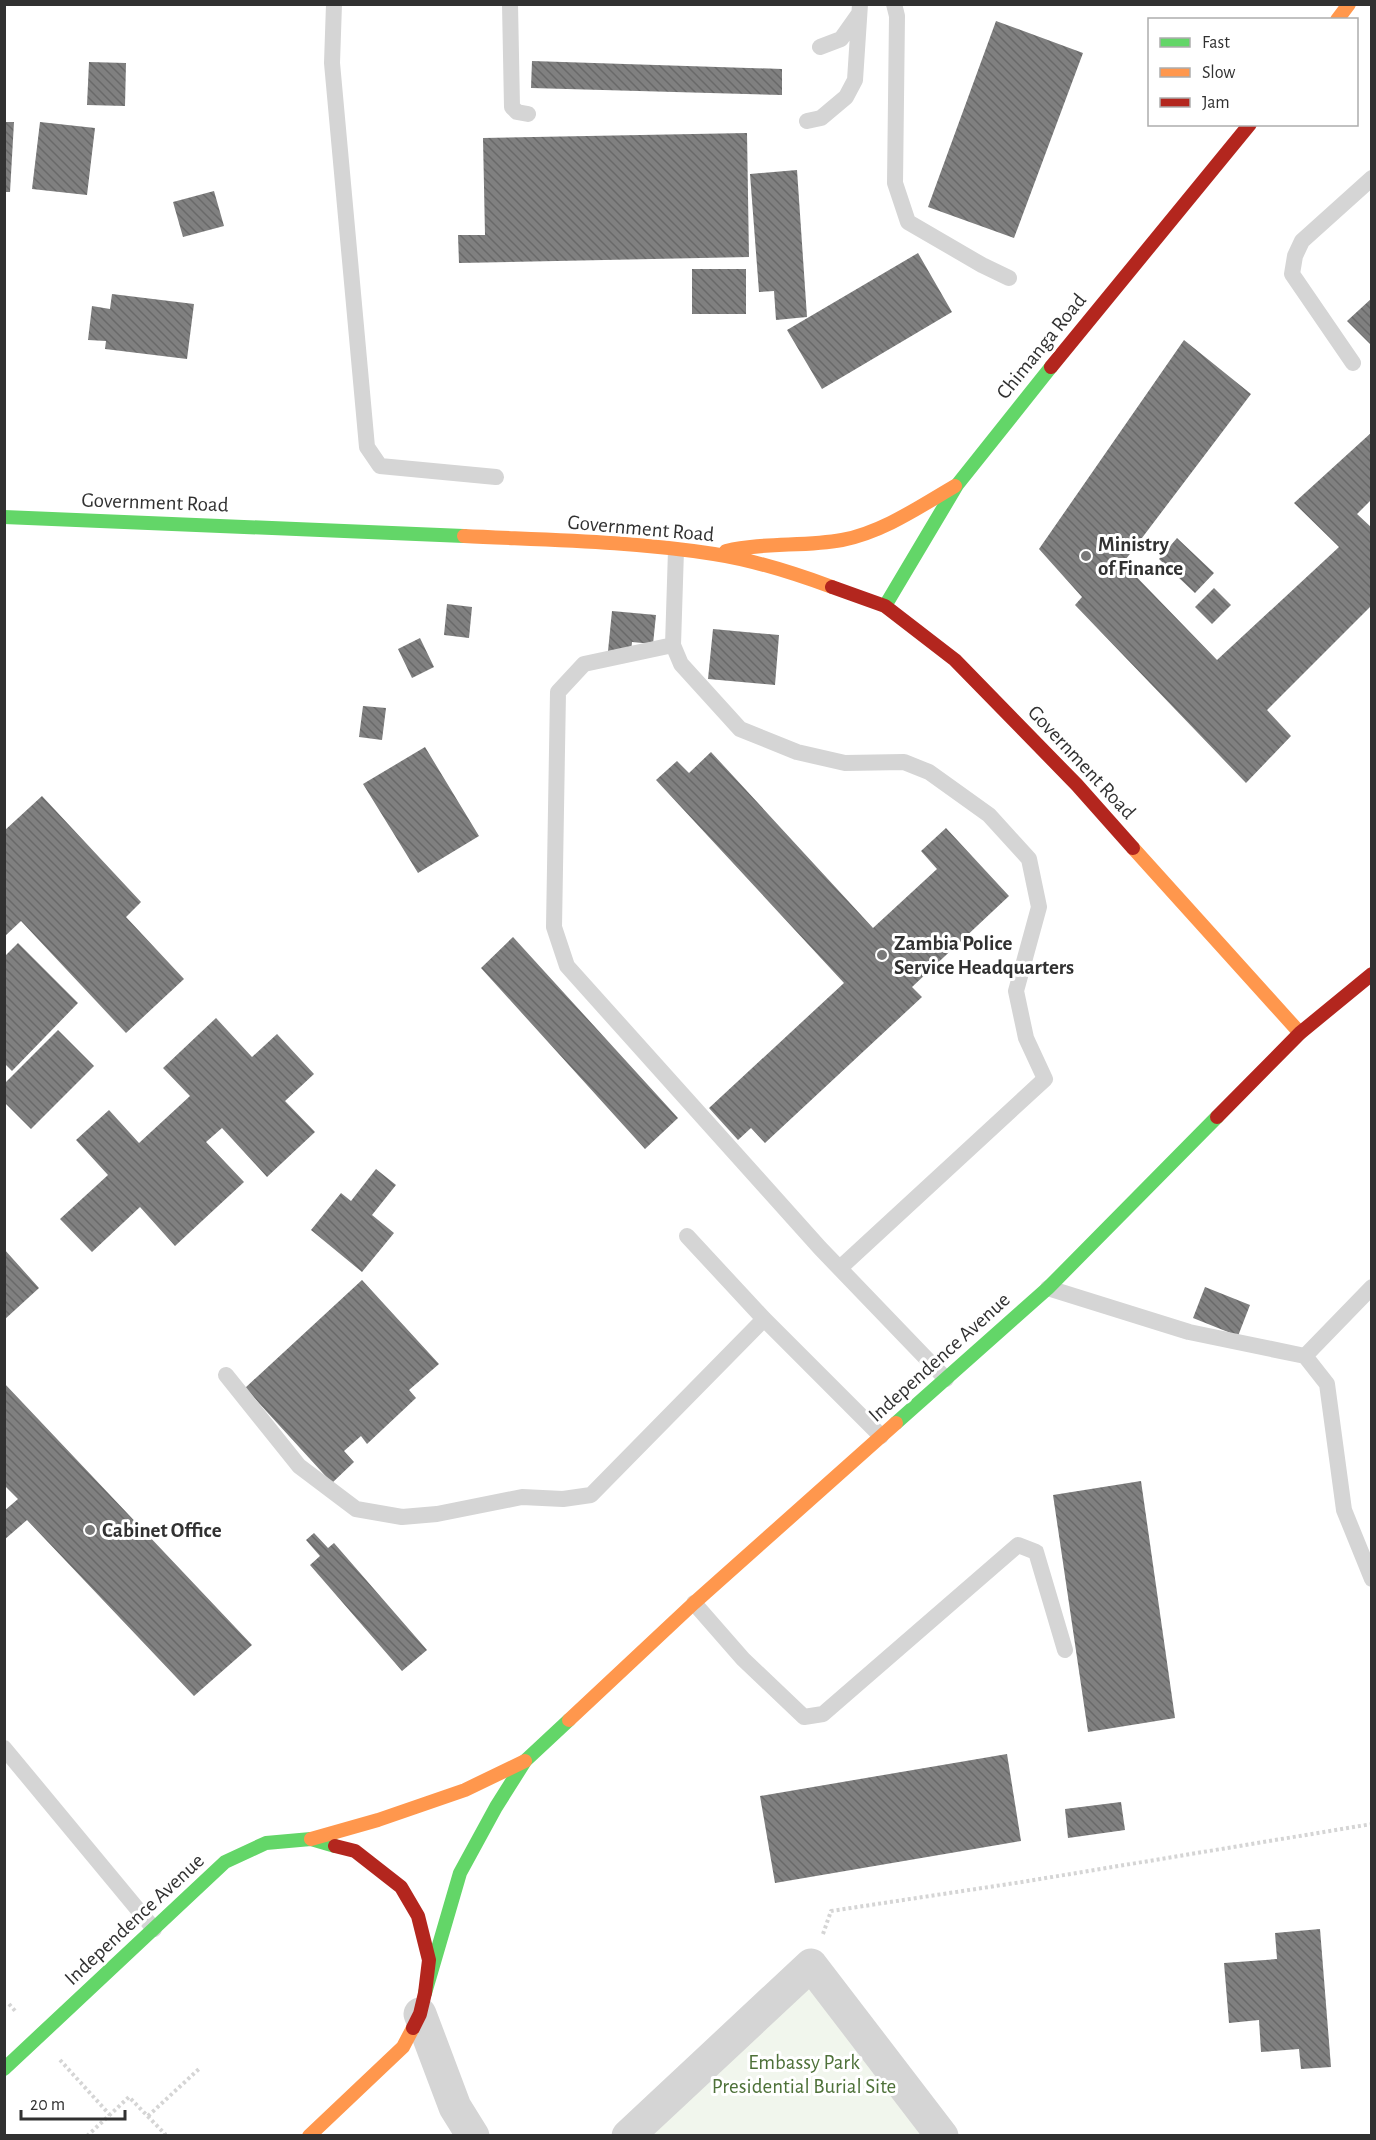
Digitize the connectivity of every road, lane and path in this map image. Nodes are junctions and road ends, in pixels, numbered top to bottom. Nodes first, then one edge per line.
1 (334, 4) edge
2 (510, 4) edge
3 (894, 4) edge
4 (1349, 4) edge
5 (859, 10) edge
6 (1338, 18) edge
7 (820, 47) dead end
8 (528, 114) dead end
9 (807, 122) dead end
10 (1248, 126) edge
11 (1371, 177) edge
12 (1009, 278) dead end
13 (1353, 363) dead end
14 (496, 477) dead end
15 (957, 485) junction
16 (4, 517) edge
17 (676, 550) junction
18 (716, 554) junction
19 (885, 606) junction
20 (673, 645) junction
21 (1371, 974) edge
22 (1300, 1033) junction
23 (687, 1236) dead end
24 (840, 1268) junction
25 (1371, 1287) edge
26 (1048, 1288) junction
27 (764, 1319) junction
28 (1305, 1356) junction
29 (226, 1375) dead end
30 (946, 1379) junction
31 (881, 1436) junction
32 (1371, 1579) edge
33 (694, 1603) junction
34 (1065, 1650) dead end
35 (4, 1748) edge
36 (525, 1761) junction
37 (1371, 1824) edge
38 (311, 1839) junction
39 (154, 1929) junction
40 (811, 1965) junction
41 (422, 2003) junction
42 (200, 2068) dead end
43 (4, 2069) edge
44 (148, 2116) junction
45 (87, 2136) edge
46 (164, 2136) edge
47 (309, 2136) edge
48 (473, 2136) edge
49 (628, 2136) edge
50 (942, 2136) edge

1 - 14 lane
2 - 8 lane
3 - 12 lane
4 - 6 main road
5 - 7 lane
5 - 9 lane
10 - 15 main road, Chimanga Road
11 - 13 lane
15 - 18 main road
15 - 19 main road, Chimanga Road
16 - 17 main road, Government Road
17 - 18 main road, Government Road
17 - 20 lane
18 - 19 main road, Government Road
19 - 22 main road, Government Road
20 - 24 lane
20 - 24 lane
21 - 22 main road, Independence Avenue
22 - 26 main road, Independence Avenue
23 - 27 lane
24 - 30 lane
25 - 28 lane
26 - 28 lane
26 - 30 main road, Independence Avenue
27 - 29 lane
27 - 31 lane
28 - 32 lane
30 - 31 main road, Independence Avenue
31 - 33 main road, Independence Avenue
33 - 34 lane
33 - 36 main road, Independence Avenue
35 - 39 lane
36 - 38 main road, Independence Avenue
36 - 41 main road, Independence Avenue
37 - 40 path
38 - 39 main road, Independence Avenue
38 - 41 main road, Independence Avenue
39 - 43 main road, Independence Avenue
40 - 49 street
40 - 50 street
41 - 47 main road, Independence Avenue
41 - 48 street
42 - 44 path
44 - 45 path
44 - 46 path

